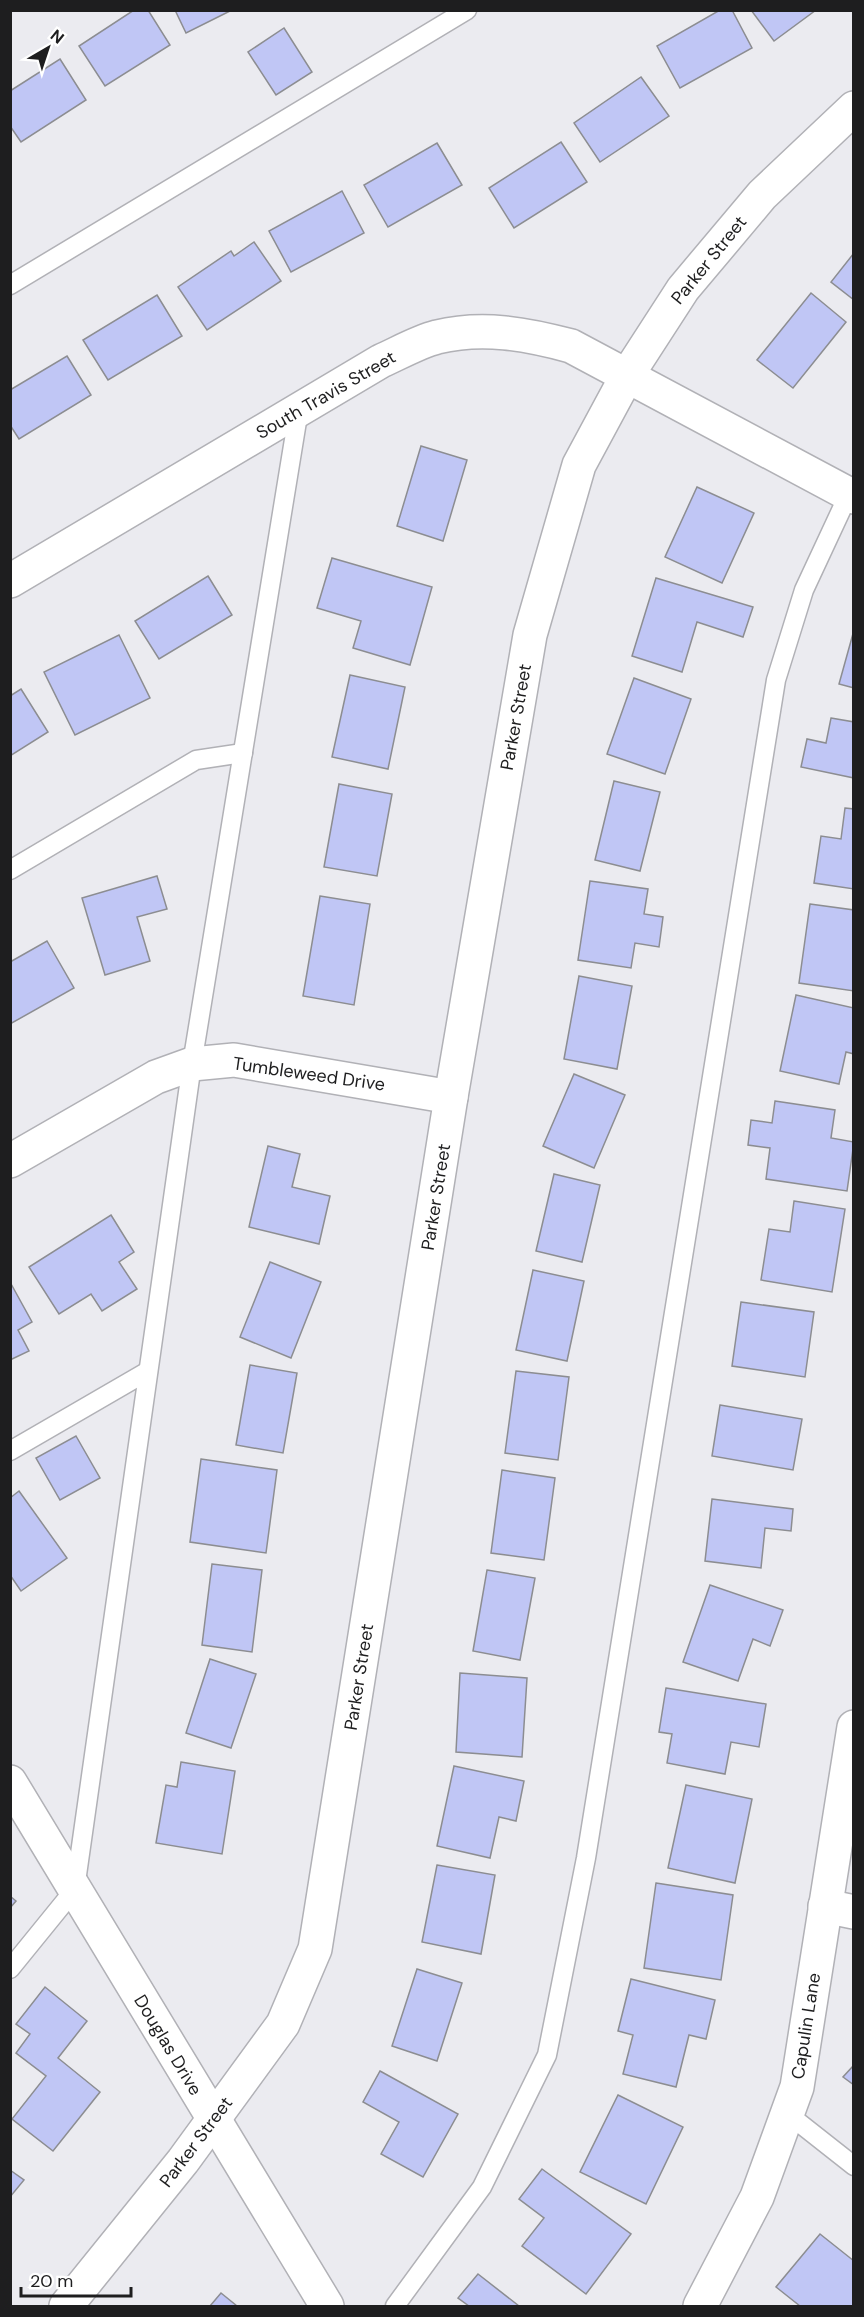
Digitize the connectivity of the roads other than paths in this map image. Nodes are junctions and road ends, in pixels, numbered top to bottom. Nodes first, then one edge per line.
1 (467, 10) edge
2 (854, 108) edge
3 (10, 285) edge
4 (628, 374) junction
5 (299, 409) junction
6 (852, 492) edge
7 (10, 581) edge
8 (243, 753) junction
9 (10, 870) edge
10 (192, 1064) junction
11 (451, 1097) junction
12 (10, 1161) edge
13 (148, 1371) junction
14 (10, 1451) edge
15 (854, 1727) edge
16 (10, 1782) edge
17 (75, 1889) junction
18 (839, 1909) edge
19 (10, 1969) edge
20 (788, 2114) junction
21 (214, 2121) junction
22 (854, 2166) edge
23 (66, 2307) edge
24 (327, 2307) edge
25 (395, 2307) edge
26 (700, 2307) edge

1 - 3 lane
2 - 4 street, Parker Street
4 - 5 street, South Travis Street
4 - 6 street, South Travis Street
4 - 11 street, Parker Street
5 - 7 street, South Travis Street
5 - 8 lane
6 - 25 lane
8 - 9 lane
8 - 10 lane
10 - 11 street, Tumbleweed Drive
10 - 12 street, Tumbleweed Drive
10 - 13 lane
11 - 21 street, Parker Street
13 - 14 lane
13 - 17 lane
15 - 18 street, Capulin Lane
16 - 17 street, Douglas Drive
17 - 19 lane
17 - 21 street, Douglas Drive
18 - 20 street, Capulin Lane
20 - 22 lane
20 - 26 street, Capulin Lane
21 - 23 street, Parker Street
21 - 24 street, Douglas Drive

